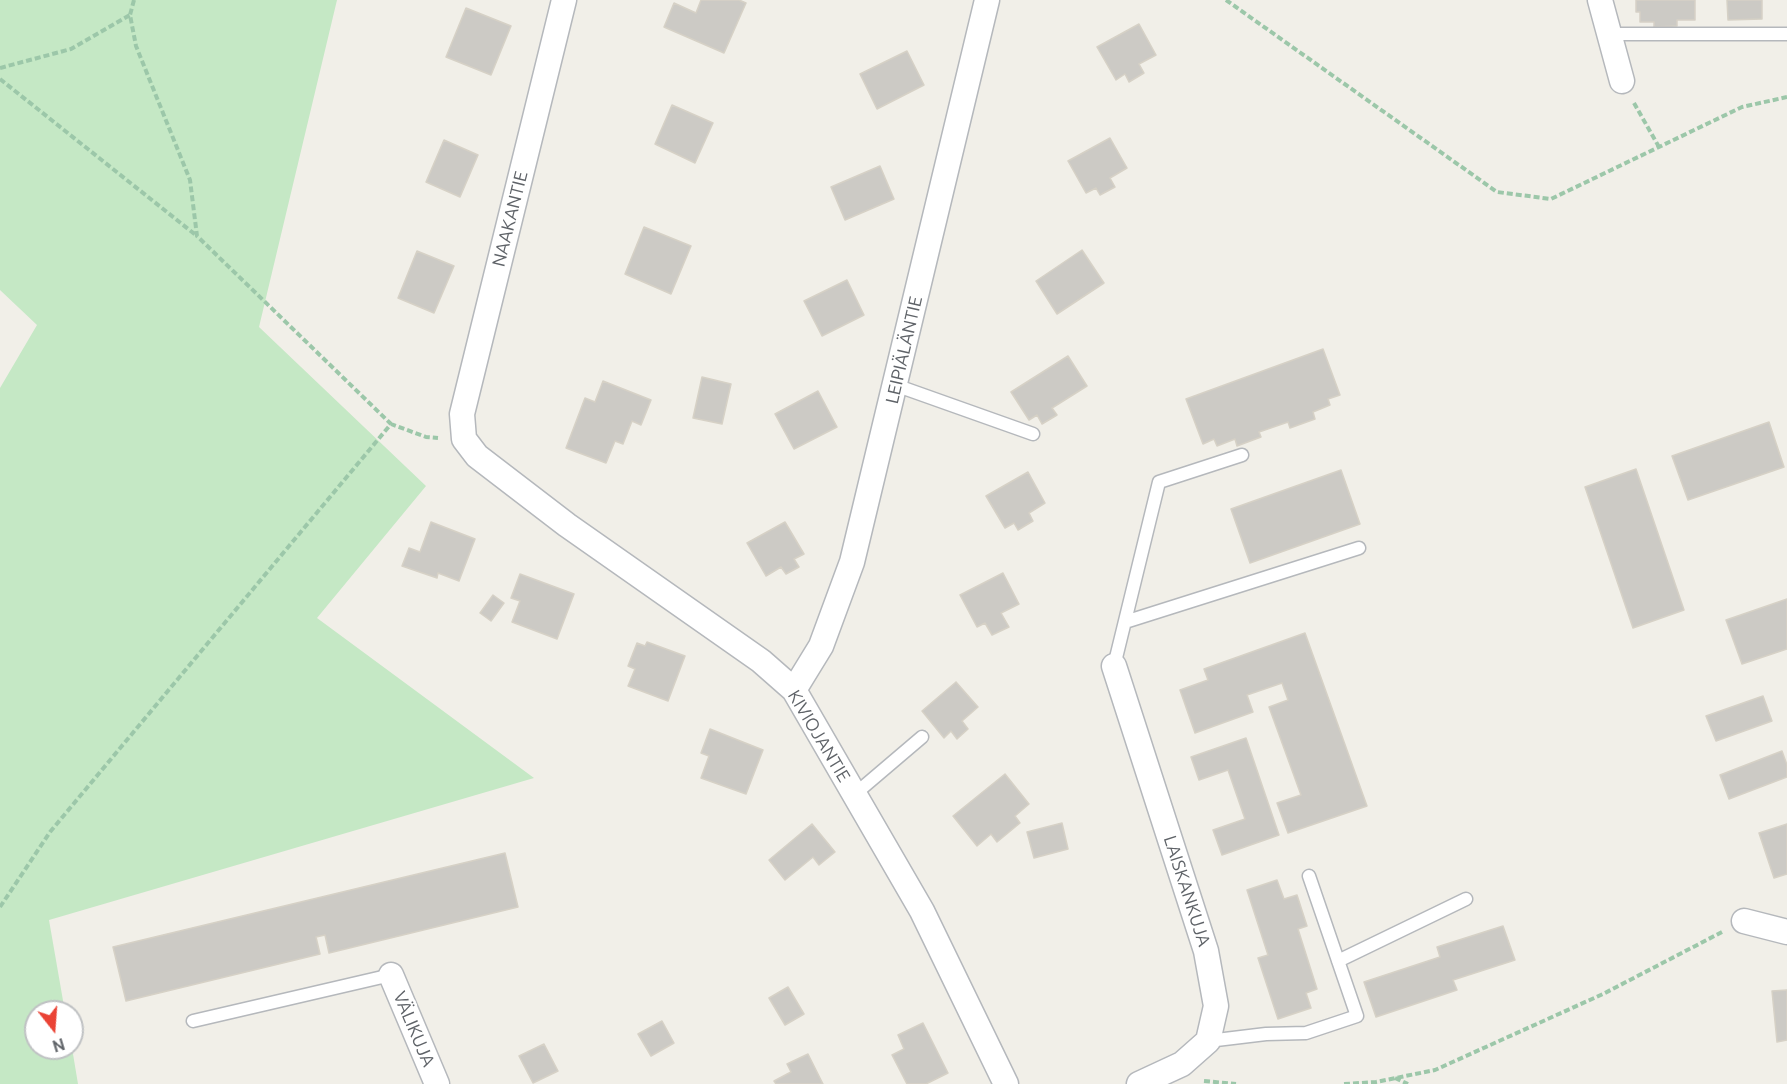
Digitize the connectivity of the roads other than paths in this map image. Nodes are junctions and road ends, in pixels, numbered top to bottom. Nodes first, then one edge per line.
1 (564, 0) edge
2 (987, 0) edge
3 (1600, 0) edge
4 (1609, 34) junction
5 (1786, 34) edge
6 (1622, 81) road end
7 (895, 385) junction
8 (1033, 434) dead end
9 (464, 439) joint
10 (1242, 456) dead end
11 (1359, 548) dead end
12 (1125, 622) junction
13 (1114, 666) joint
14 (794, 690) junction
15 (922, 737) dead end
16 (855, 794) junction
17 (1309, 876) dead end
18 (1466, 899) dead end
19 (1744, 921) road end
20 (1787, 932) edge
21 (1338, 961) junction
22 (392, 975) joint
23 (193, 1021) dead end
24 (1208, 1041) junction
25 (437, 1084) edge
26 (1006, 1084) edge
27 (1139, 1084) edge

1 - 9 street, NAAKANTIE
2 - 7 street, LEIPIÄLÄNTIE
3 - 4 street
4 - 5 lane
4 - 6 street
7 - 8 lane
7 - 14 street, LEIPIÄLÄNTIE
9 - 14 street, KIVIOJANTIE
10 - 12 lane
11 - 12 lane
12 - 13 lane
13 - 24 street, LAISKANKUJA
14 - 16 street, KIVIOJANTIE
15 - 16 lane
16 - 26 street, KIVIOJANTIE
17 - 21 lane
18 - 21 lane
19 - 20 street
21 - 24 lane
22 - 23 lane
22 - 25 street, VÄLIKUJA
24 - 27 street

